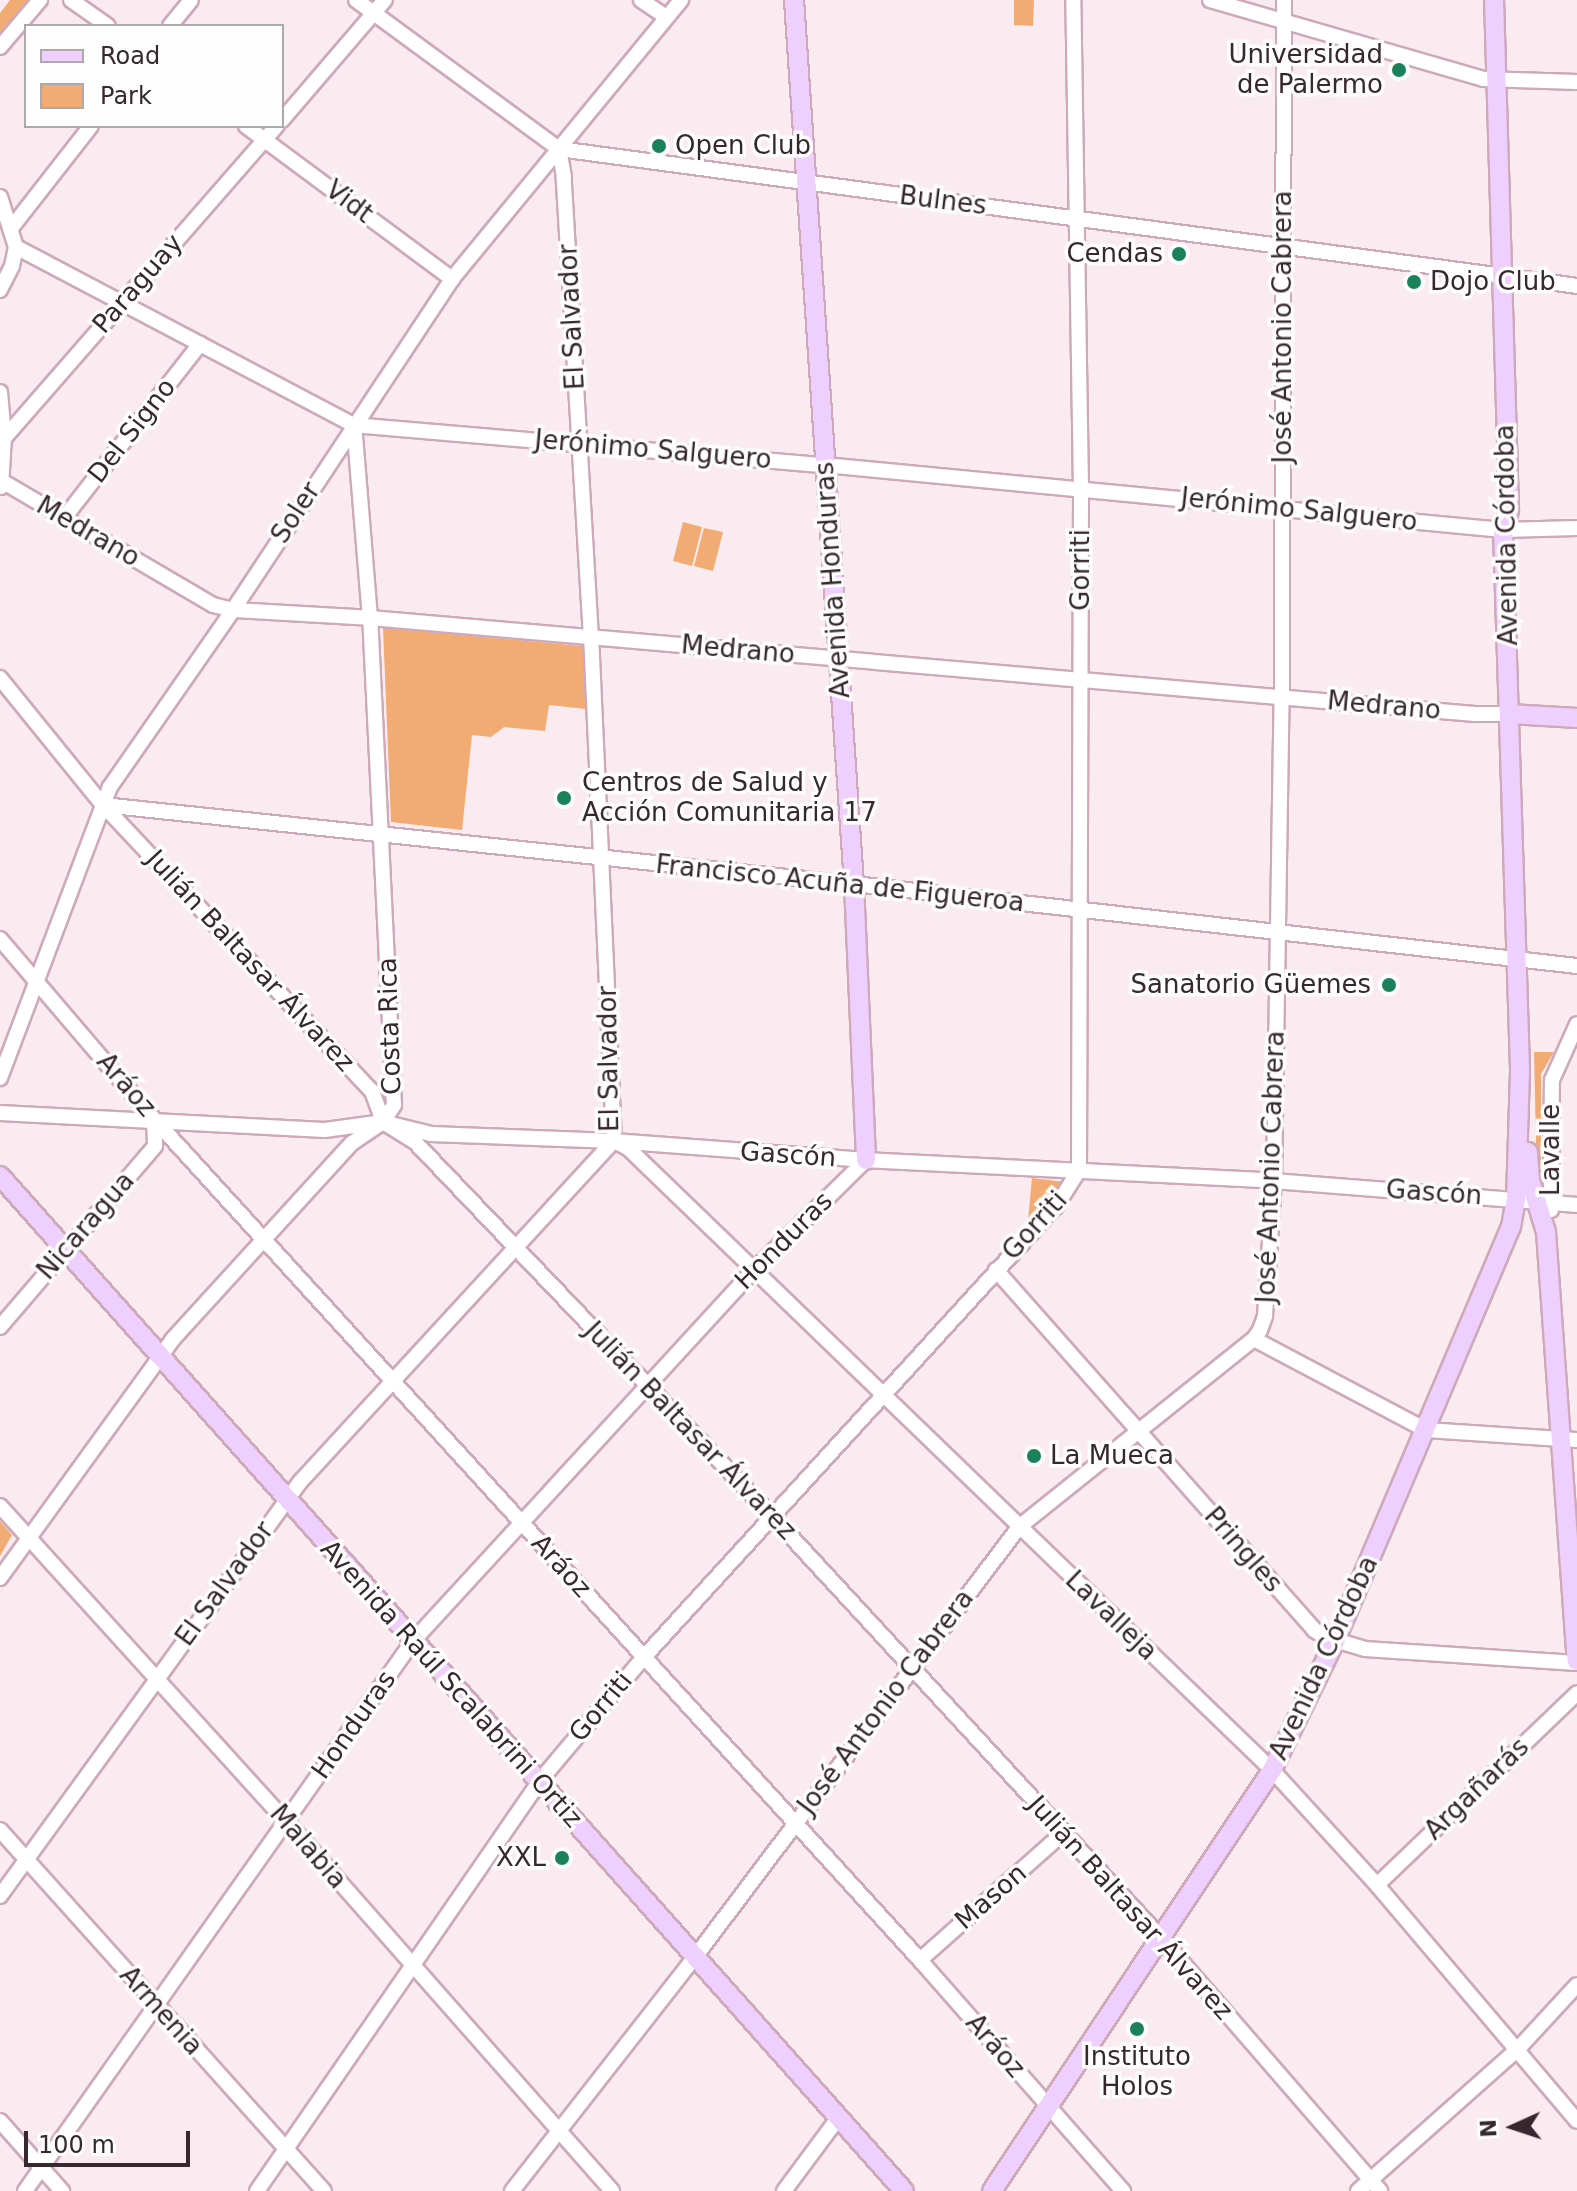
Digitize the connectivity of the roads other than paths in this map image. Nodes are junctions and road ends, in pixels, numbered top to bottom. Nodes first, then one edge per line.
1 (40, 0) edge
2 (71, 0) edge
3 (191, 0) edge
4 (356, 0) edge
5 (385, 0) edge
6 (641, 0) edge
7 (681, 0) edge
8 (794, 0) edge
9 (1073, 0) edge
10 (1210, 0) edge
11 (1284, 0) edge
12 (1494, 0) edge
13 (374, 13) junction
14 (666, 17) junction
15 (1284, 21) junction
16 (105, 24) edge
17 (172, 24) edge
18 (0, 47) edge
19 (1495, 81) junction
20 (1577, 82) edge
21 (284, 118) edge
22 (89, 128) edge
23 (249, 128) edge
24 (275, 128) edge
25 (265, 139) junction
26 (559, 149) junction
27 (808, 184) junction
28 (0, 197) edge
29 (1077, 218) junction
30 (12, 227) junction
31 (1284, 246) junction
32 (16, 247) junction
33 (1501, 275) junction
34 (452, 279) junction
35 (1577, 286) edge
36 (0, 290) edge
37 (123, 302) junction
38 (200, 344) junction
39 (0, 392) edge
40 (354, 425) junction
41 (2, 440) edge
42 (579, 443) junction
43 (825, 465) junction
44 (1, 484) edge
45 (1081, 489) junction
46 (1283, 509) junction
47 (64, 518) junction
48 (1577, 528) edge
49 (1503, 530) junction
50 (233, 610) junction
51 (370, 618) junction
52 (591, 637) junction
53 (839, 659) junction
54 (0, 678) edge
55 (1081, 680) junction
56 (1282, 697) junction
57 (1510, 714) junction
58 (1577, 718) edge
59 (103, 805) junction
60 (381, 834) junction
61 (603, 858) junction
62 (854, 884) junction
63 (1083, 910) junction
64 (1278, 932) junction
65 (0, 939) edge
66 (1516, 961) junction
67 (1577, 966) edge
68 (37, 982) junction
69 (1577, 1024) edge
70 (1520, 1069) junction
71 (0, 1078) edge
72 (0, 1113) edge
73 (154, 1119) junction
74 (383, 1122) junction
75 (614, 1141) junction
76 (866, 1160) junction
77 (1079, 1170) junction
78 (0, 1176) edge
79 (1274, 1181) junction
80 (1516, 1199) junction
81 (1544, 1202) junction
82 (1577, 1205) edge
83 (264, 1239) junction
84 (515, 1248) junction
85 (64, 1250) junction
86 (996, 1270) junction
87 (753, 1271) junction
88 (0, 1327) edge
89 (1254, 1339) junction
90 (161, 1357) junction
91 (393, 1379) junction
92 (647, 1385) junction
93 (883, 1393) junction
94 (1138, 1430) junction
95 (1426, 1430) junction
96 (1569, 1440) edge
97 (286, 1500) junction
98 (0, 1506) edge
99 (772, 1516) junction
100 (521, 1522) junction
101 (1019, 1527) junction
102 (30, 1539) junction
103 (0, 1578) edge
104 (413, 1641) junction
105 (1335, 1641) junction
106 (644, 1657) junction
107 (1577, 1662) edge
108 (911, 1669) junction
109 (156, 1679) junction
110 (1577, 1693) edge
111 (1272, 1770) junction
112 (539, 1782) junction
113 (286, 1821) junction
114 (794, 1823) junction
115 (0, 1830) edge
116 (1063, 1833) junction
117 (26, 1860) junction
118 (1377, 1885) junction
119 (0, 1896) edge
120 (1162, 1939) junction
121 (695, 1957) junction
122 (920, 1960) junction
123 (412, 1966) junction
124 (1577, 1985) edge
125 (155, 2006) junction
126 (1517, 2050) junction
127 (1048, 2107) junction
128 (839, 2117) junction
129 (0, 2121) edge
130 (1577, 2121) edge
131 (559, 2132) junction
132 (287, 2150) junction
133 (42, 2168) junction
134 (1375, 2186) edge
135 (25, 2191) edge
136 (62, 2191) edge
137 (257, 2191) edge
138 (324, 2191) edge
139 (512, 2191) edge
140 (612, 2191) edge
141 (784, 2191) edge
142 (904, 2191) edge
143 (992, 2191) edge
144 (1123, 2191) edge
145 (1358, 2191) edge

1 - 18 street
2 - 16 street
3 - 17 street
4 - 13 street, Bulnes
5 - 13 street
6 - 14 street
7 - 14 street, Soler
8 - 27 main road, Avenida Honduras
9 - 29 street, Gorriti
10 - 15 street
11 - 15 street, José Antonio Cabrera
12 - 19 main road, Avenida Córdoba
13 - 21 street
13 - 26 street, Bulnes
14 - 26 street, Soler
15 - 19 street
15 - 31 street, José Antonio Cabrera
19 - 20 street
19 - 33 main road, Avenida Córdoba
22 - 30 street
23 - 25 street, Vidt
24 - 25 street, Paraguay
25 - 34 street, Vidt
25 - 37 street, Paraguay
26 - 27 street, Bulnes
26 - 34 street, Soler
26 - 42 street, El Salvador
27 - 29 street, Bulnes
27 - 43 main road, Avenida Honduras
28 - 30 street
29 - 31 street, Bulnes
29 - 45 street, Gorriti
30 - 32 street
31 - 33 street, Bulnes
31 - 46 street, José Antonio Cabrera
32 - 36 street
32 - 37 street, Jerónimo Salguero
33 - 35 street, Bulnes
33 - 49 main road, Avenida Córdoba
34 - 40 street, Soler
37 - 38 street, Jerónimo Salguero
37 - 41 street, Paraguay
38 - 40 street, Jerónimo Salguero
38 - 47 street, Del Signo
39 - 41 street
40 - 42 street, Jerónimo Salguero
40 - 50 street, Soler
40 - 51 street, Costa Rica
41 - 44 street
42 - 43 street, Jerónimo Salguero
42 - 52 street, El Salvador
43 - 45 street, Jerónimo Salguero
43 - 53 main road, Avenida Honduras
44 - 47 street, Medrano
45 - 46 street, Jerónimo Salguero
45 - 55 street, Gorriti
46 - 49 street, Jerónimo Salguero
46 - 56 street, José Antonio Cabrera
47 - 50 street, Medrano
48 - 49 street, Jerónimo Salguero
49 - 57 main road, Avenida Córdoba
50 - 51 street, Medrano
50 - 59 street, Soler
51 - 52 street, Medrano
51 - 60 street, Costa Rica
52 - 53 street, Medrano
52 - 61 street, El Salvador
53 - 55 street, Medrano
53 - 62 main road, Avenida Honduras
54 - 59 street, Julián Baltasar Álvarez
55 - 56 street, Medrano
55 - 63 street, Gorriti
56 - 57 street, Medrano
56 - 64 street, José Antonio Cabrera
57 - 58 main road
57 - 66 main road, Avenida Córdoba
59 - 60 street, Francisco Acuña de Figueroa
59 - 68 street, Soler
59 - 74 street, Julián Baltasar Álvarez
60 - 61 street, Francisco Acuña de Figueroa
60 - 74 street, Costa Rica
61 - 62 street, Francisco Acuña de Figueroa
61 - 75 street, El Salvador
62 - 63 street, Francisco Acuña de Figueroa
62 - 76 main road, Avenida Honduras
63 - 64 street, Francisco Acuña de Figueroa
63 - 77 street, Gorriti
64 - 66 street, Francisco Acuña de Figueroa
64 - 79 street, José Antonio Cabrera
65 - 68 street, Aráoz
66 - 67 street, Francisco Acuña de Figueroa
66 - 70 main road, Avenida Córdoba
68 - 71 street, Soler
68 - 73 street, Aráoz
69 - 81 street, Lavalle
70 - 80 main road, Avenida Córdoba
70 - 81 main road, Avenida Córdoba
72 - 73 street, Gascón
73 - 74 street, Gascón
73 - 83 street, Aráoz
73 - 85 street, Nicaragua
74 - 75 street, Gascón
74 - 83 street, Costa Rica
74 - 84 street, Julián Baltasar Álvarez
75 - 76 street, Gascón
75 - 84 street, El Salvador
75 - 87 street, Lavalleja
76 - 77 street, Gascón
76 - 87 street, Honduras
77 - 79 street, Gascón
77 - 86 street, Gorriti
78 - 85 main road, Avenida Raúl Scalabrini Ortiz
79 - 80 street, Gascón
79 - 89 street, José Antonio Cabrera
80 - 81 street, Gascón
80 - 95 main road, Avenida Córdoba
81 - 82 street, Gascón
81 - 96 main road, Avenida Córdoba
83 - 90 street, Costa Rica
83 - 91 street, Aráoz
84 - 91 street, El Salvador
84 - 92 street, Julián Baltasar Álvarez
85 - 88 street, Nicaragua
85 - 90 main road, Avenida Raúl Scalabrini Ortiz
86 - 93 street, Gorriti
86 - 94 street, Pringles
87 - 92 street, Honduras
87 - 93 street, Lavalleja
89 - 94 street, José Antonio Cabrera
89 - 95 street
90 - 97 main road, Avenida Raúl Scalabrini Ortiz
90 - 102 street, Costa Rica
91 - 97 street, El Salvador
91 - 100 street, Aráoz
92 - 99 street, Julián Baltasar Álvarez
92 - 100 street, Honduras
93 - 99 street, Gorriti
93 - 101 street, Lavalleja
94 - 101 street, José Antonio Cabrera
94 - 105 street, Pringles
95 - 96 street
95 - 105 main road, Avenida Córdoba
96 - 107 main road, Avenida Córdoba
97 - 104 main road, Avenida Raúl Scalabrini Ortiz
97 - 109 street, El Salvador
98 - 102 street, Malabia
99 - 106 street, Gorriti
99 - 108 street, Julián Baltasar Álvarez
100 - 104 street, Honduras
100 - 106 street, Aráoz
101 - 108 street, José Antonio Cabrera
101 - 111 street, Lavalleja
102 - 103 street, Costa Rica
102 - 109 street, Malabia
104 - 112 main road, Avenida Raúl Scalabrini Ortiz
104 - 113 street, Honduras
105 - 107 street, Pringles
105 - 111 main road, Avenida Córdoba
106 - 112 street, Gorriti
106 - 114 street, Aráoz
108 - 114 street, José Antonio Cabrera
108 - 116 street, Julián Baltasar Álvarez
109 - 113 street, Malabia
109 - 117 street, El Salvador
110 - 118 street, Argañarás
111 - 118 street, Lavalleja
111 - 120 main road, Avenida Córdoba
112 - 121 main road, Avenida Raúl Scalabrini Ortiz
112 - 123 street, Gorriti
113 - 123 street, Malabia
113 - 125 street, Honduras
114 - 121 street, José Antonio Cabrera
114 - 122 street, Aráoz
115 - 117 street, Armenia
116 - 120 street, Julián Baltasar Álvarez
116 - 122 street, Mason
117 - 119 street, El Salvador
117 - 125 street, Armenia
118 - 126 street, Lavalleja
120 - 127 main road, Avenida Córdoba
120 - 134 street, Julián Baltasar Álvarez
121 - 128 main road, Avenida Raúl Scalabrini Ortiz
121 - 131 street, José Antonio Cabrera
122 - 127 street, Aráoz
123 - 131 street, Malabia
123 - 132 street, Gorriti
124 - 126 street
125 - 132 street, Armenia
125 - 133 street, Honduras
126 - 130 street, Lavalleja
126 - 134 street
127 - 143 main road, Avenida Córdoba
127 - 144 street, Aráoz
128 - 141 street
128 - 142 main road, Avenida Raúl Scalabrini Ortiz
129 - 133 street
131 - 139 street, José Antonio Cabrera
131 - 140 street, Malabia
132 - 137 street, Gorriti
132 - 138 street, Armenia
133 - 135 street, Honduras
133 - 136 street
134 - 145 street

